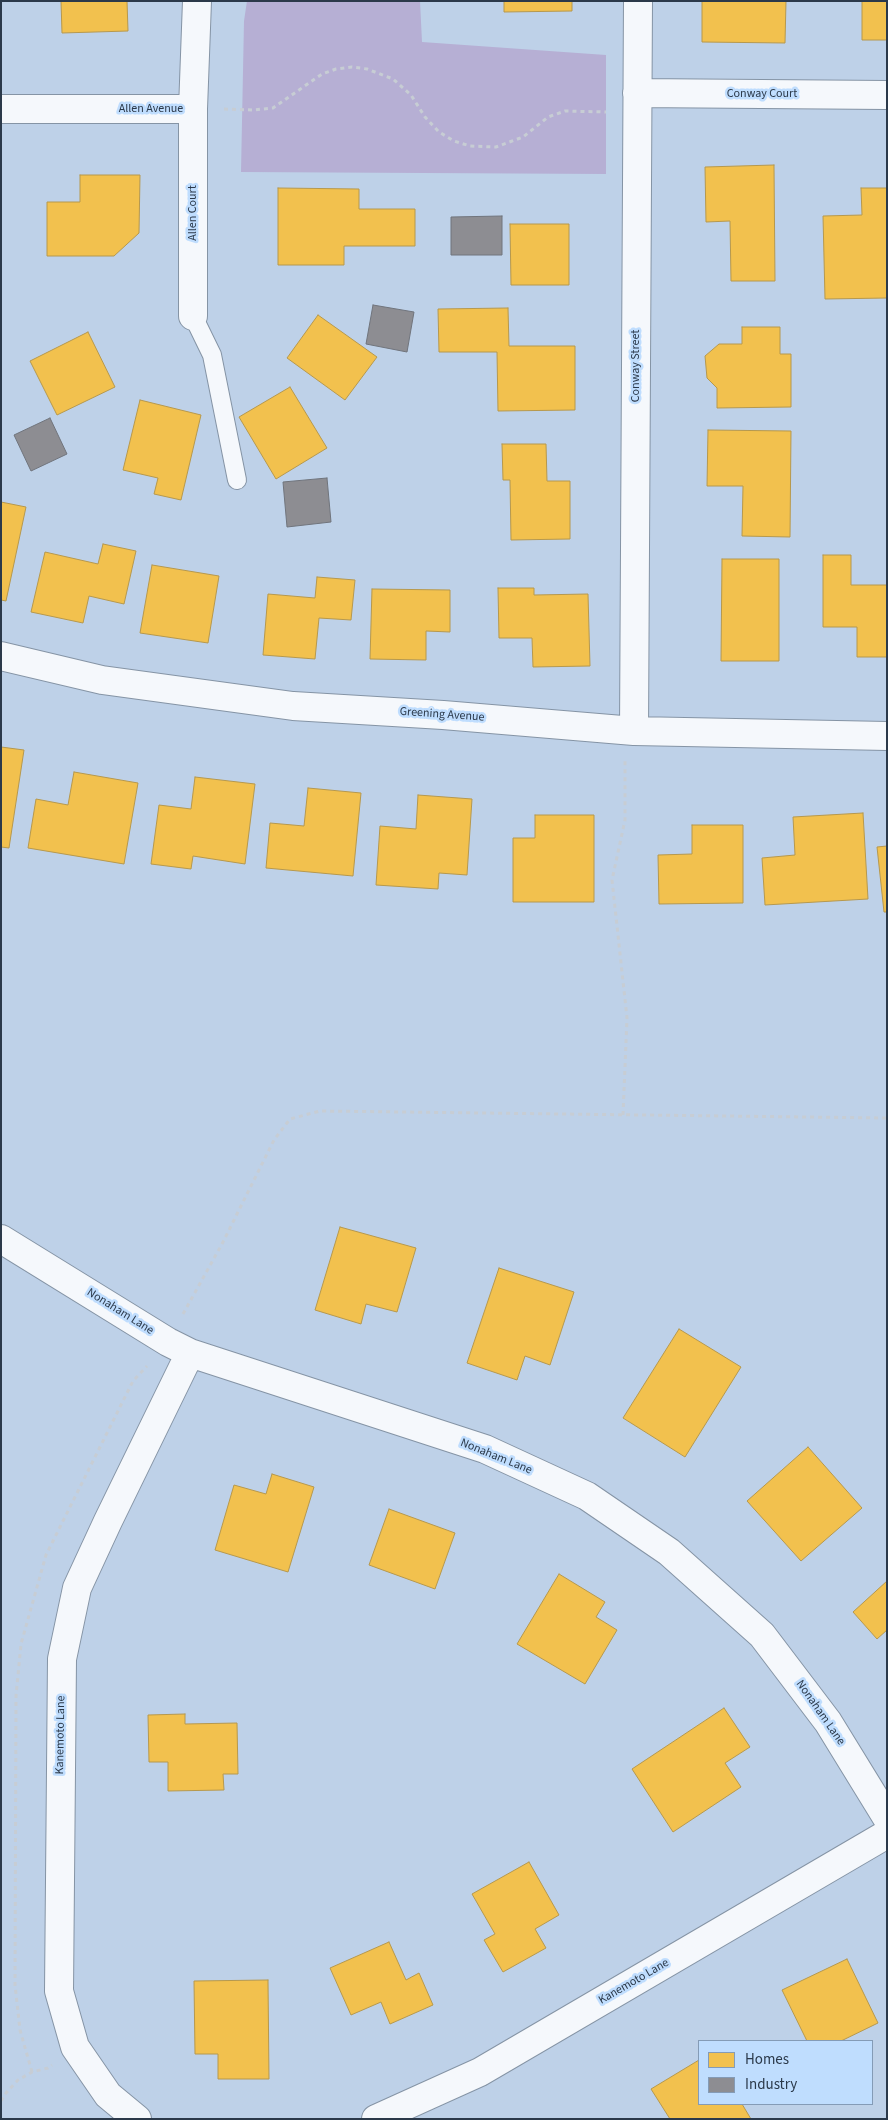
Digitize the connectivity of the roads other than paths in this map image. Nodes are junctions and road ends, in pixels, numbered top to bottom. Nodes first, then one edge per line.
1 (197, 1) edge
2 (638, 1) edge
3 (887, 95) edge
4 (637, 103) junction
5 (1, 109) edge
6 (193, 109) junction
7 (193, 316) joint
8 (237, 480) dead end
9 (1, 656) edge
10 (629, 731) junction
11 (887, 736) edge
12 (1, 1239) edge
13 (190, 1354) junction
14 (887, 1818) edge
15 (887, 1834) edge
16 (137, 2119) edge
17 (376, 2119) edge

1 - 6 street, Allen Avenue
2 - 4 street, Conway Street
3 - 4 street, Conway Court
4 - 10 street, Conway Street
5 - 6 street, Allen Avenue
6 - 7 street, Allen Court
7 - 8 lane
9 - 10 street, Greening Avenue
10 - 11 street, Greening Avenue
12 - 13 street, Nonaham Lane
13 - 14 street, Nonaham Lane
13 - 16 street, Kanemoto Lane
15 - 17 street, Kanemoto Lane

